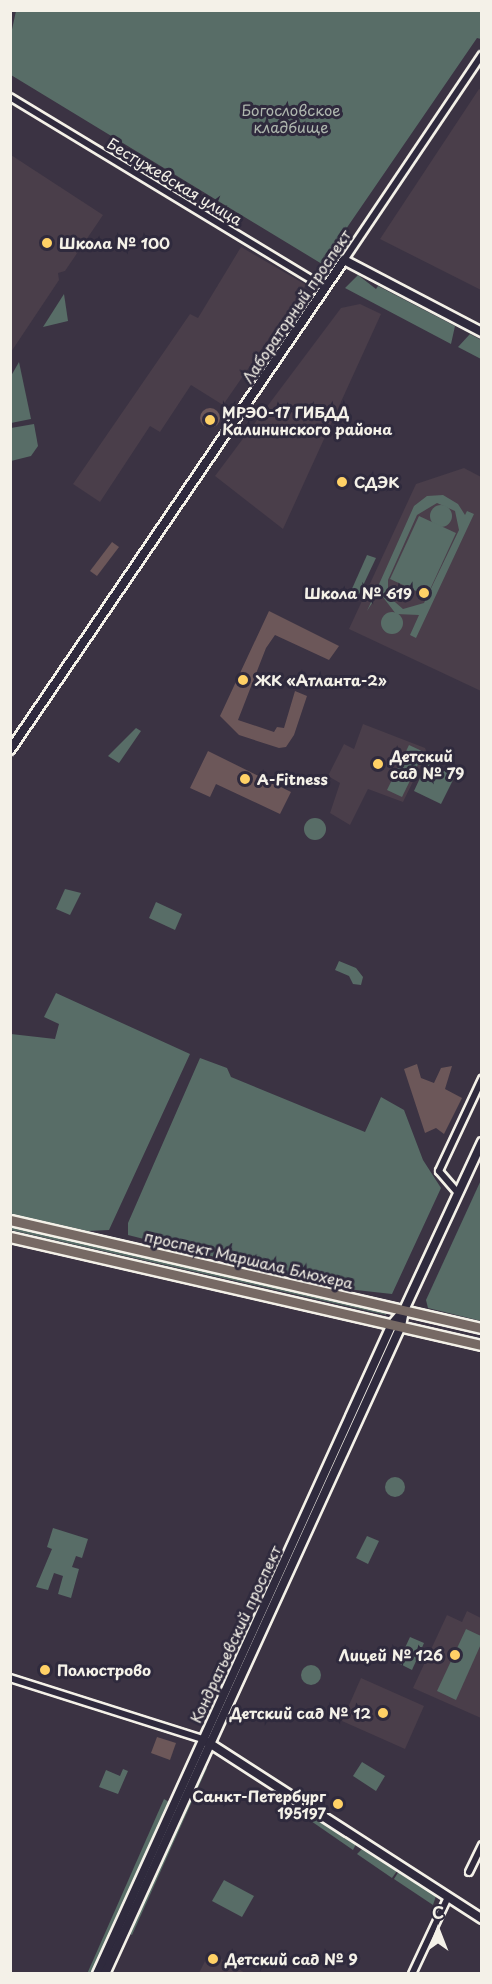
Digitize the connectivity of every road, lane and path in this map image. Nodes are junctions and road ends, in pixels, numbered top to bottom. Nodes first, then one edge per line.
1 (482, 55) edge
2 (10, 97) edge
3 (344, 260) junction
4 (325, 288) junction
5 (482, 332) edge
6 (10, 750) edge
7 (482, 1079) edge
8 (481, 1144) edge
9 (458, 1193) junction
10 (10, 1220) edge
11 (10, 1237) edge
12 (404, 1310) junction
13 (396, 1325) junction
14 (482, 1328) edge
15 (482, 1345) edge
16 (10, 1678) edge
17 (206, 1741) junction
18 (482, 1845) edge
19 (469, 1872) dead end
20 (448, 1897) junction
21 (482, 1919) edge
22 (97, 1974) edge
23 (105, 1974) edge
24 (412, 1974) edge

1 - 3 street, Лабораторный проспект
2 - 4 street, Бестужевская улица
3 - 4 street, Лабораторный проспект
3 - 5 street
4 - 6 street, Лабораторный проспект
7 - 9 street
8 - 9 street, Кондратьевский проспект
9 - 12 street, Кондратьевский проспект
10 - 12 main road, проспект Маршала Блюхера
11 - 13 main road, проспект Маршала Блюхера
12 - 13 main road, Кондратьевский проспект
12 - 14 main road, проспект Маршала Блюхера
13 - 15 main road, проспект Маршала Блюхера
13 - 17 main road, Кондратьевский проспект
16 - 17 street
17 - 20 street
17 - 22 main road, Кондратьевский проспект
17 - 23 main road, Кондратьевский проспект
18 - 19 street
20 - 21 street
20 - 24 street

